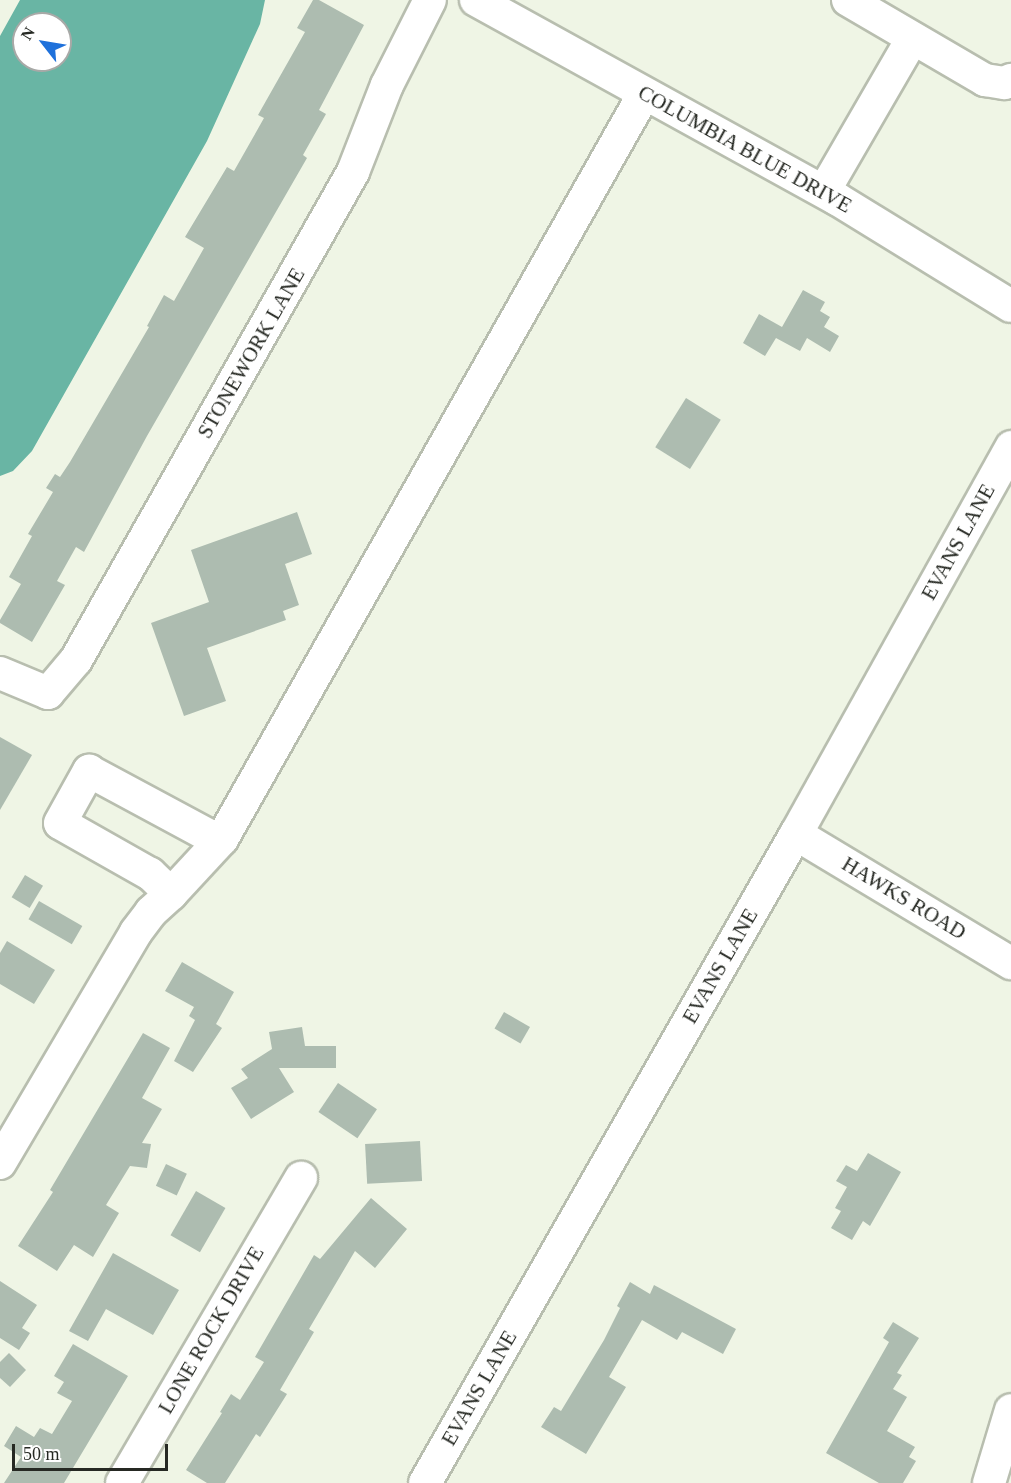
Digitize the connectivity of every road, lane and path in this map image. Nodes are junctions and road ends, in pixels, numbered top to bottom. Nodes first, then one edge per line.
1 (430, 0) edge
2 (476, 0) edge
3 (848, 0) edge
4 (912, 39) junction
5 (1011, 80) edge
6 (644, 94) junction
7 (824, 191) junction
8 (1011, 306) edge
9 (1011, 447) edge
10 (0, 673) edge
11 (796, 834) junction
12 (219, 841) junction
13 (171, 894) junction
14 (1011, 963) edge
15 (0, 1163) edge
16 (301, 1178) dead end
17 (1011, 1410) edge
18 (122, 1483) edge
19 (425, 1483) edge
20 (989, 1483) edge

1 - 10 street, STONEWORK LANE
2 - 6 street, COLUMBIA BLUE DRIVE
3 - 4 street
4 - 5 street
4 - 7 street
6 - 7 street, COLUMBIA BLUE DRIVE
6 - 12 street
7 - 8 street, COLUMBIA BLUE DRIVE
9 - 11 street, EVANS LANE
11 - 14 street, HAWKS ROAD
11 - 19 street, EVANS LANE
12 - 13 street
12 - 13 street
13 - 15 street
16 - 18 street, LONE ROCK DRIVE
17 - 20 street

